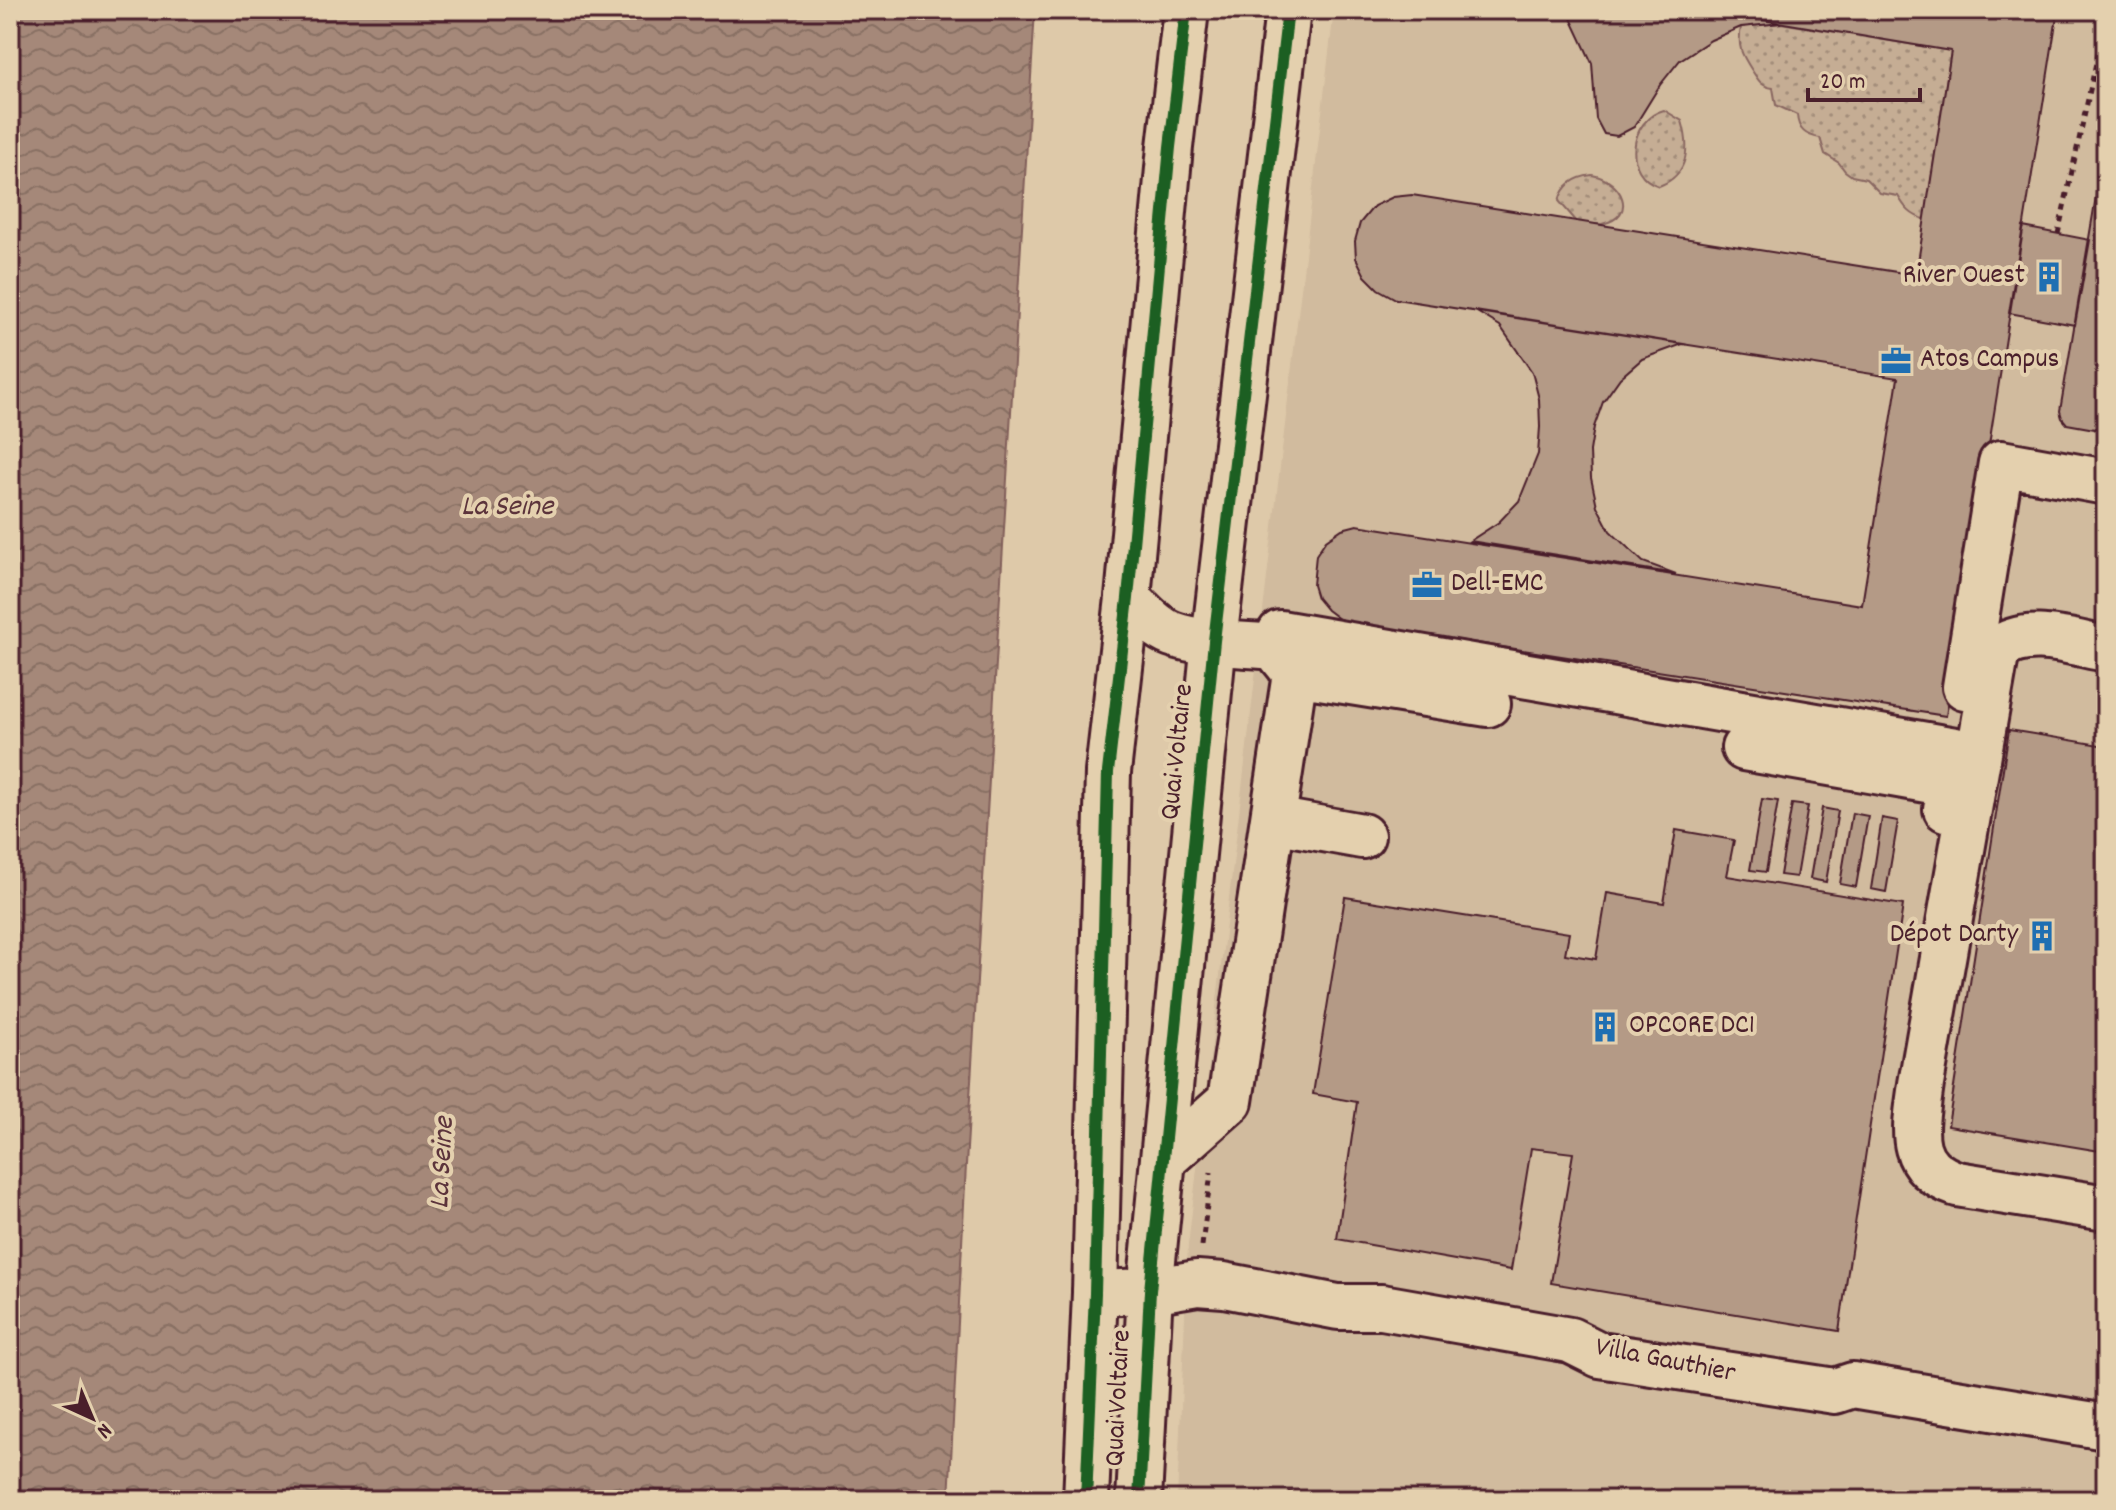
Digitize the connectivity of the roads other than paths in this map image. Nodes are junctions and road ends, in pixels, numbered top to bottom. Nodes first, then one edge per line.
1 (1186, 10) edge
2 (1288, 10) edge
3 (2106, 482) edge
4 (1128, 598) junction
5 (1280, 633) dead end
6 (1214, 641) junction
7 (2106, 649) edge
8 (1295, 673) junction
9 (1488, 704) dead end
10 (1744, 748) dead end
11 (1950, 781) junction
12 (1273, 820) junction
13 (1362, 836) dead end
14 (1163, 1160) junction
15 (2106, 1208) edge
16 (1150, 1291) junction
17 (1095, 1293) junction
18 (2106, 1427) edge
19 (1086, 1500) edge
20 (1139, 1500) edge

1 - 4 main road, Quai Voltaire
2 - 6 main road, Quai Voltaire
3 - 11 main road
4 - 6 main road
4 - 17 main road, Quai Voltaire
5 - 11 main road
6 - 8 main road
6 - 14 main road, Quai Voltaire
7 - 15 main road
8 - 9 main road
8 - 12 main road
10 - 11 main road
12 - 13 main road
12 - 14 main road
14 - 16 main road, Quai Voltaire
16 - 17 main road, Villa Gauthier
16 - 18 main road, Villa Gauthier
16 - 20 main road, Quai Voltaire
17 - 19 main road, Quai Voltaire

